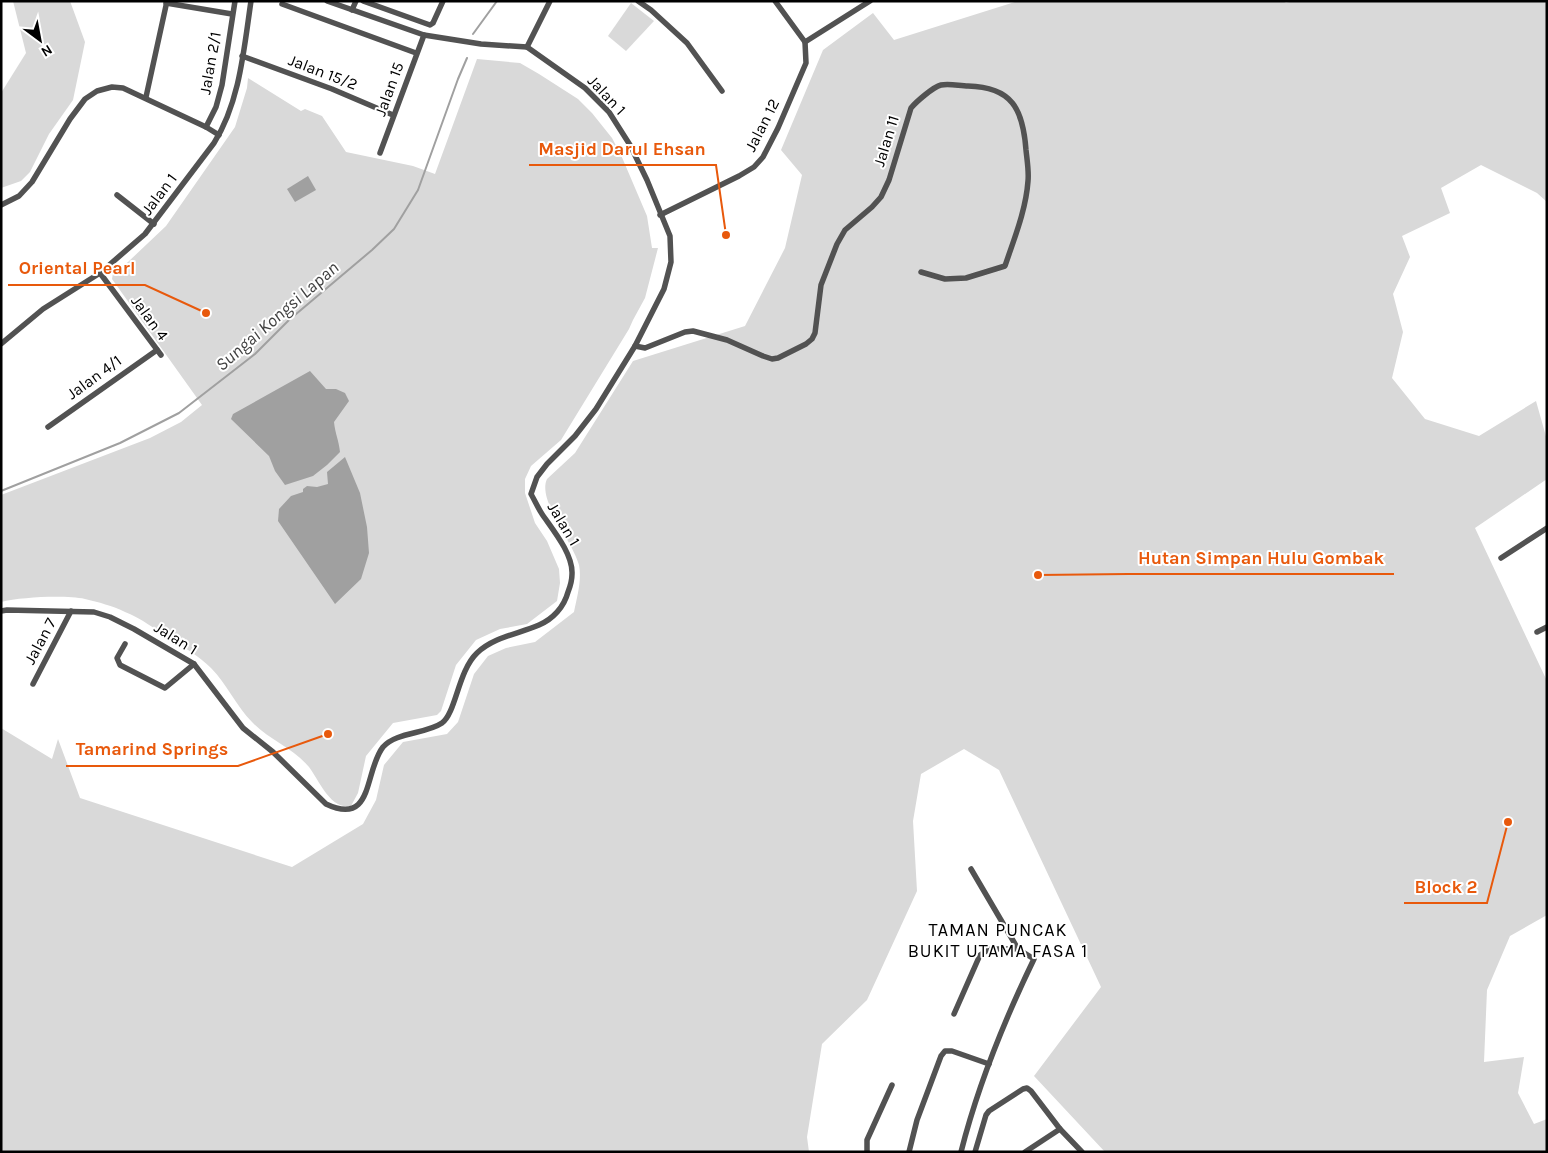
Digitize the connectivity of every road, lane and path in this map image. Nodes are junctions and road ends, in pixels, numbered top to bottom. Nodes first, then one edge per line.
1 (235, 1) edge
2 (252, 1) edge
3 (327, 1) edge
4 (356, 1) edge
5 (363, 1) edge
6 (443, 1) edge
7 (550, 1) edge
8 (638, 1) edge
9 (775, 1) edge
10 (870, 1) edge
11 (166, 2) edge
12 (282, 4) dead end
13 (352, 10) junction
14 (232, 14) junction
15 (424, 35) junction
16 (805, 42) junction
17 (527, 47) junction
18 (416, 53) junction
19 (242, 56) junction
20 (722, 91) dead end
21 (146, 98) junction
22 (393, 115) junction
23 (206, 127) junction
24 (219, 135) junction
25 (380, 153) dead end
26 (117, 195) dead end
27 (1, 205) edge
28 (660, 215) junction
29 (154, 224) junction
30 (100, 272) junction
31 (921, 272) dead end
32 (1, 344) edge
33 (635, 346) junction
34 (159, 352) joint
35 (48, 427) dead end
36 (1547, 528) edge
37 (1501, 558) dead end
38 (1, 611) edge
39 (72, 611) junction
40 (1547, 627) edge
41 (1537, 632) dead end
42 (125, 644) dead end
43 (194, 664) junction
44 (34, 684) dead end
45 (971, 869) dead end
46 (1018, 949) junction
47 (954, 1014) dead end
48 (989, 1064) junction
49 (892, 1084) dead end
50 (1060, 1129) junction
51 (867, 1152) edge
52 (909, 1152) edge
53 (961, 1152) edge
54 (975, 1152) edge
55 (1025, 1152) edge
56 (1082, 1152) edge

1 - 14 street, Jalan 2/1
2 - 19 street, Jalan 1
3 - 13 street
4 - 13 street
5 - 6 street
7 - 17 street
8 - 20 street
9 - 16 street
10 - 16 street
11 - 14 street
11 - 21 street
12 - 18 street
13 - 15 street
14 - 23 street, Jalan 2/1
15 - 17 street
15 - 18 street, Jalan 15
16 - 28 street, Jalan 12
17 - 28 street, Jalan 1
18 - 22 street, Jalan 15
19 - 22 street, Jalan 15/2
19 - 24 street, Jalan 1
21 - 23 street
21 - 27 street
22 - 25 street, Jalan 15
23 - 24 street
24 - 29 street, Jalan 1
26 - 29 street
28 - 33 street, Jalan 1
29 - 30 street, Jalan 1
30 - 32 street, Jalan 1
30 - 34 street, Jalan 4
31 - 33 street, Jalan 11
33 - 43 street, Jalan 1
34 - 35 street, Jalan 4/1
36 - 37 street
38 - 39 street, Jalan 1
39 - 43 street, Jalan 1
39 - 44 street, Jalan 7
40 - 41 street
42 - 43 street
45 - 46 street
46 - 47 street
46 - 48 street
48 - 52 street
48 - 53 street
49 - 51 street
50 - 54 street
50 - 55 street
50 - 56 street

